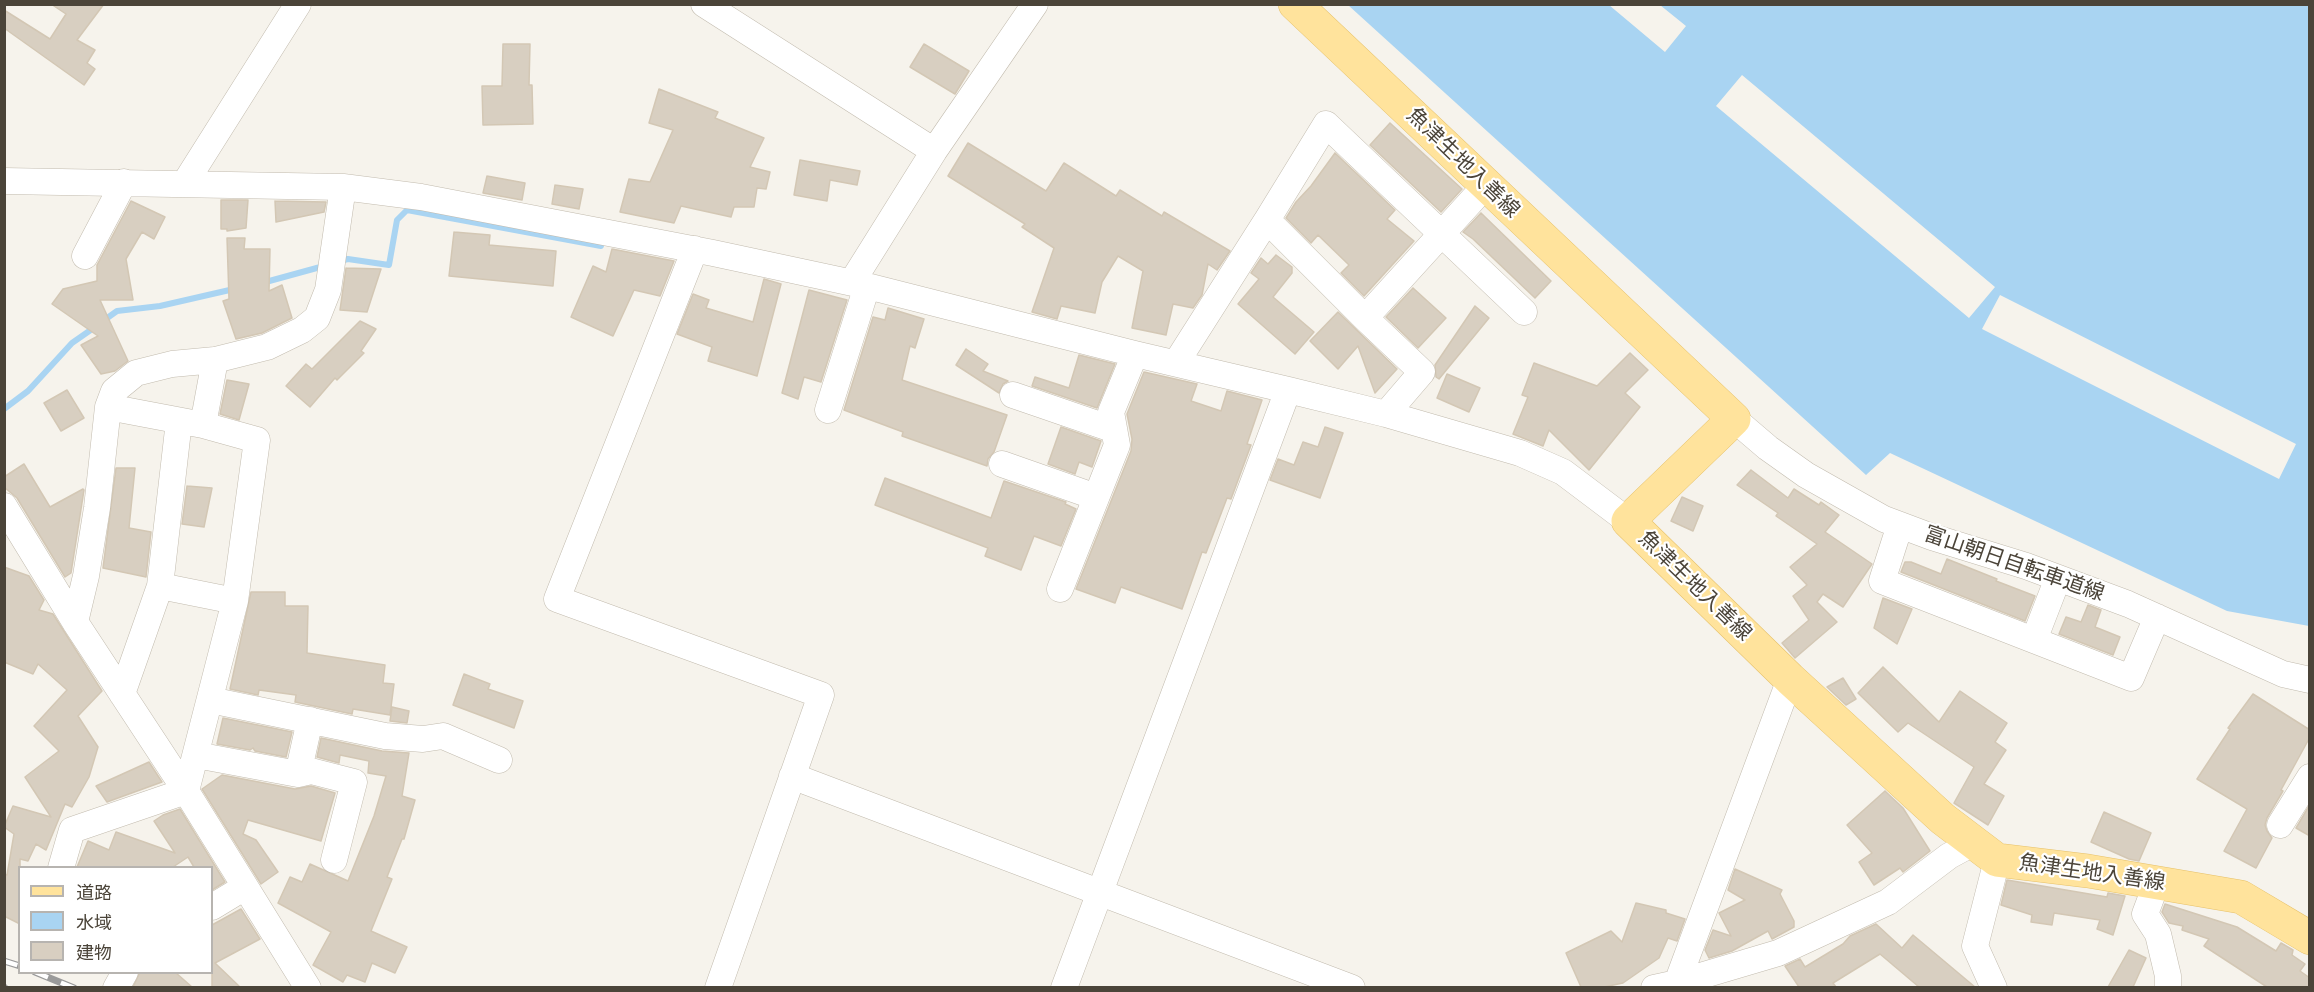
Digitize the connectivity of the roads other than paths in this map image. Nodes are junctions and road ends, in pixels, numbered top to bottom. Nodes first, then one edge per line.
1 (298, 4) edge
2 (704, 4) edge
3 (1035, 4) edge
4 (1295, 4) edge
5 (934, 151) junction
6 (4, 181) edge
7 (124, 182) junction
8 (185, 183) junction
9 (1486, 185) junction
10 (343, 187) junction
11 (1267, 220) junction
12 (1441, 234) junction
13 (695, 249) junction
14 (85, 256) dead end
15 (859, 284) junction
16 (1524, 312) dead end
17 (1365, 318) junction
18 (1135, 354) junction
19 (215, 360) junction
20 (1176, 363) junction
21 (1288, 390) junction
22 (1013, 395) dead end
23 (108, 407) junction
24 (828, 410) dead end
25 (1386, 414) junction
26 (1734, 419) junction
27 (191, 423) junction
28 (1112, 429) junction
29 (1002, 464) dead end
30 (1096, 497) junction
31 (4, 506) edge
32 (1628, 520) junction
33 (1900, 525) junction
34 (2058, 578) junction
35 (160, 586) junction
36 (1060, 589) dead end
37 (235, 600) junction
38 (2157, 617) junction
39 (75, 622) junction
40 (2034, 640) junction
41 (1790, 680) junction
42 (2310, 680) edge
43 (122, 694) junction
44 (210, 700) junction
45 (310, 720) junction
46 (196, 755) junction
47 (499, 760) dead end
48 (298, 774) junction
49 (792, 777) junction
50 (2310, 777) edge
51 (186, 791) junction
52 (2280, 825) dead end
53 (1985, 851) junction
54 (334, 860) dead end
55 (61, 866) edge
56 (2157, 882) junction
57 (245, 887) junction
58 (1099, 893) junction
59 (213, 906) edge
60 (2310, 938) edge
61 (124, 974) edge
62 (1666, 985) edge
63 (116, 987) edge
64 (308, 987) edge
65 (718, 987) edge
66 (1064, 987) edge
67 (1352, 987) edge
68 (1994, 987) edge
69 (2168, 987) edge

1 - 8 street
2 - 5 street
3 - 5 street
4 - 9 main road, 魚津生地入善線
5 - 15 street
6 - 7 street
7 - 8 street
7 - 14 street
8 - 10 street
9 - 12 street
9 - 26 main road, 魚津生地入善線
10 - 13 street
10 - 19 street
11 - 12 street
11 - 17 street
11 - 20 street
12 - 16 street
12 - 17 street
13 - 15 street
13 - 49 street
15 - 18 street
15 - 24 street
17 - 25 street
18 - 20 street
18 - 28 street
19 - 23 street
19 - 27 street
20 - 21 street
21 - 25 street
21 - 58 street
22 - 28 street
23 - 27 street
23 - 39 street
25 - 32 street
26 - 32 main road, 魚津生地入善線
26 - 33 street, 富山朝日自転車道線
27 - 35 street
27 - 37 street
28 - 30 street
29 - 30 street
30 - 36 street
31 - 39 street
32 - 41 main road, 魚津生地入善線
33 - 34 street, 富山朝日自転車道線
33 - 40 street
34 - 38 street, 富山朝日自転車道線
34 - 40 street
35 - 37 street
35 - 43 street
37 - 44 street
38 - 40 street
38 - 42 street, 富山朝日自転車道線
39 - 43 street
41 - 53 main road, 魚津生地入善線
41 - 62 street
43 - 51 street
44 - 45 street
44 - 46 street
45 - 47 street
45 - 48 street
46 - 48 street
46 - 51 street
48 - 54 street
49 - 58 street
49 - 65 street
50 - 52 street
51 - 55 street
51 - 57 street
53 - 56 main road, 魚津生地入善線
53 - 62 street
53 - 68 street
56 - 60 main road, 魚津生地入善線
56 - 69 street
57 - 59 street
57 - 64 street
58 - 66 street
58 - 67 street
61 - 63 street

